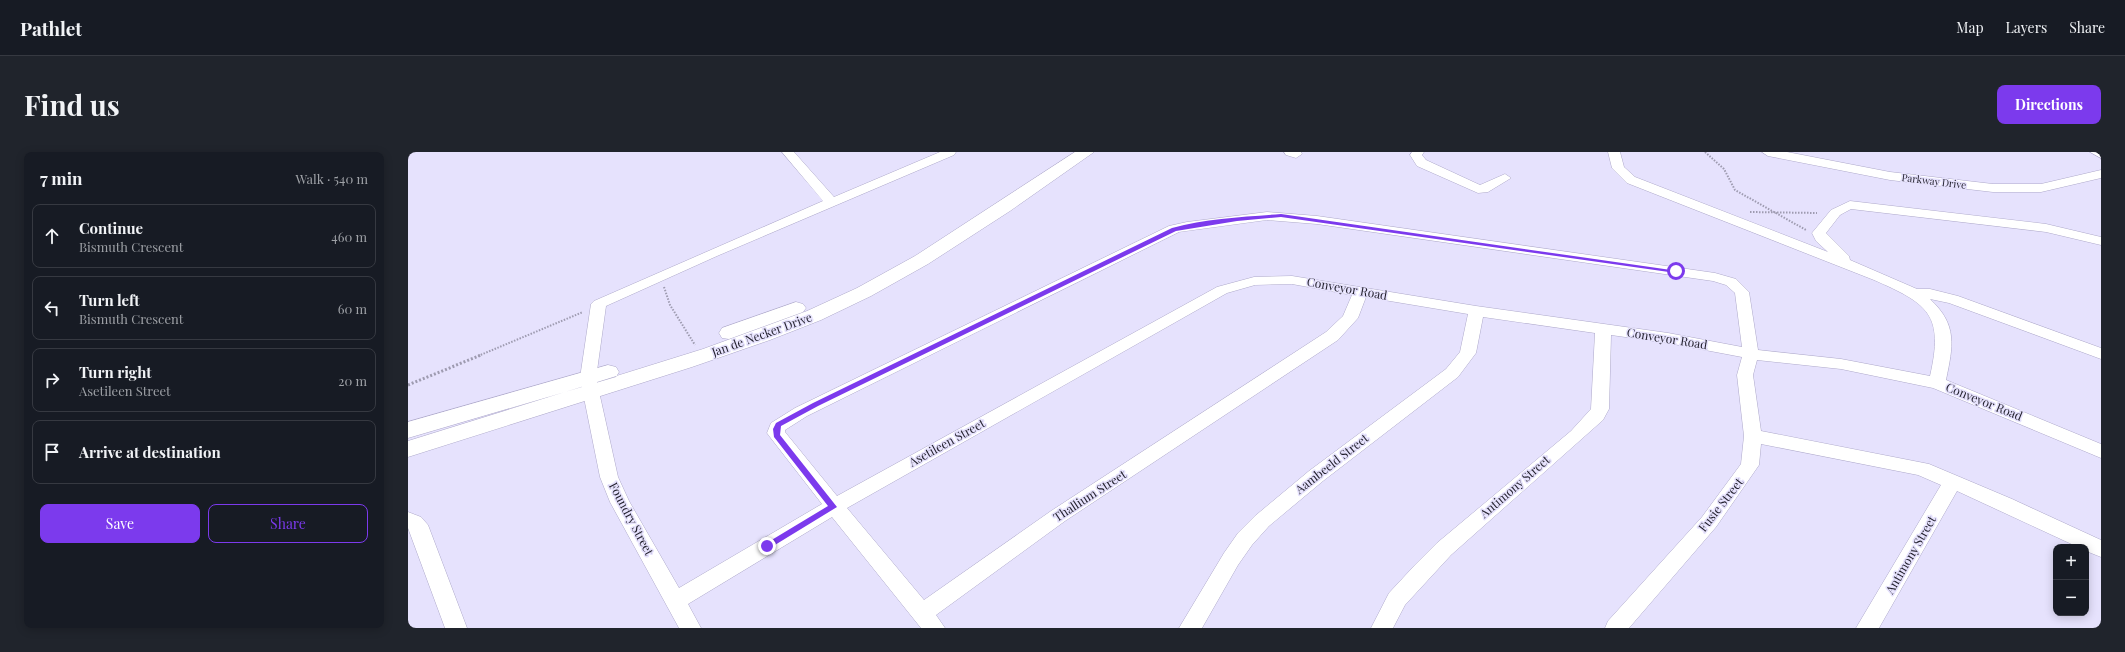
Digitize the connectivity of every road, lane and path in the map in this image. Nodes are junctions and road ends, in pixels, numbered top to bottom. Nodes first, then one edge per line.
1 (788, 152) edge
2 (950, 152) edge
3 (1063, 152) edge
4 (1086, 152) edge
5 (1418, 152) edge
6 (1614, 152) edge
7 (1705, 152) edge
8 (1768, 152) edge
9 (2096, 152) edge
10 (2101, 154) edge
11 (2101, 174) edge
12 (1505, 178) dead end
13 (832, 202) junction
14 (1834, 212) junction
15 (1773, 213) junction
16 (1721, 214) junction
17 (1821, 238) junction
18 (2101, 241) edge
19 (1852, 266) junction
20 (655, 278) junction
21 (1222, 290) joint
22 (1361, 291) junction
23 (1915, 294) junction
24 (600, 304) junction
25 (1476, 311) junction
26 (1603, 329) junction
27 (695, 344) junction
28 (1751, 354) junction
29 (2101, 354) edge
30 (1937, 383) junction
31 (408, 385) edge
32 (590, 385) junction
33 (408, 430) edge
34 (1753, 436) junction
35 (408, 449) edge
36 (2101, 451) edge
37 (1953, 481) junction
38 (833, 507) junction
39 (408, 520) edge
40 (2101, 549) edge
41 (675, 601) junction
42 (927, 621) edge
43 (456, 628) edge
44 (690, 628) edge
45 (1190, 628) edge
46 (1382, 628) edge
47 (1616, 628) edge
48 (1867, 628) edge

1 - 13 street
2 - 13 street
3 - 27 main road, Jan de Necker Drive
4 - 32 main road, Jan de Necker Drive
5 - 12 street
6 - 16 street
7 - 15 path
8 - 11 street, Parkway Drive
9 - 10 street
13 - 20 street
14 - 15 path
14 - 17 street
14 - 18 street
15 - 16 path
15 - 17 path
16 - 19 street
17 - 19 street
19 - 23 street
20 - 24 street
20 - 27 path
21 - 22 street, Conveyor Road
21 - 38 street, Asetileen Street
22 - 25 street, Conveyor Road
22 - 42 street, Thallium Street
23 - 29 street
23 - 30 street
24 - 31 path
24 - 32 street, Foundry Street
25 - 26 street, Conveyor Road
25 - 45 street, Aambeeld Street
26 - 28 street, Conveyor Road
26 - 46 street, Antimony Street
27 - 32 main road, Jan de Necker Drive
28 - 30 street, Conveyor Road
28 - 34 street, Fusie Street
28 - 38 street, Thallium Street
30 - 36 street, Conveyor Road
32 - 33 main road, Jan de Necker Drive
32 - 35 main road, Jan de Necker Drive
32 - 41 street, Foundry Street
34 - 37 street
34 - 47 street, Fusie Street
37 - 40 street
37 - 48 street, Antimony Street
38 - 41 street, Asetileen Street
38 - 42 street, Thallium Street
39 - 43 street
41 - 44 street, Foundry Street

